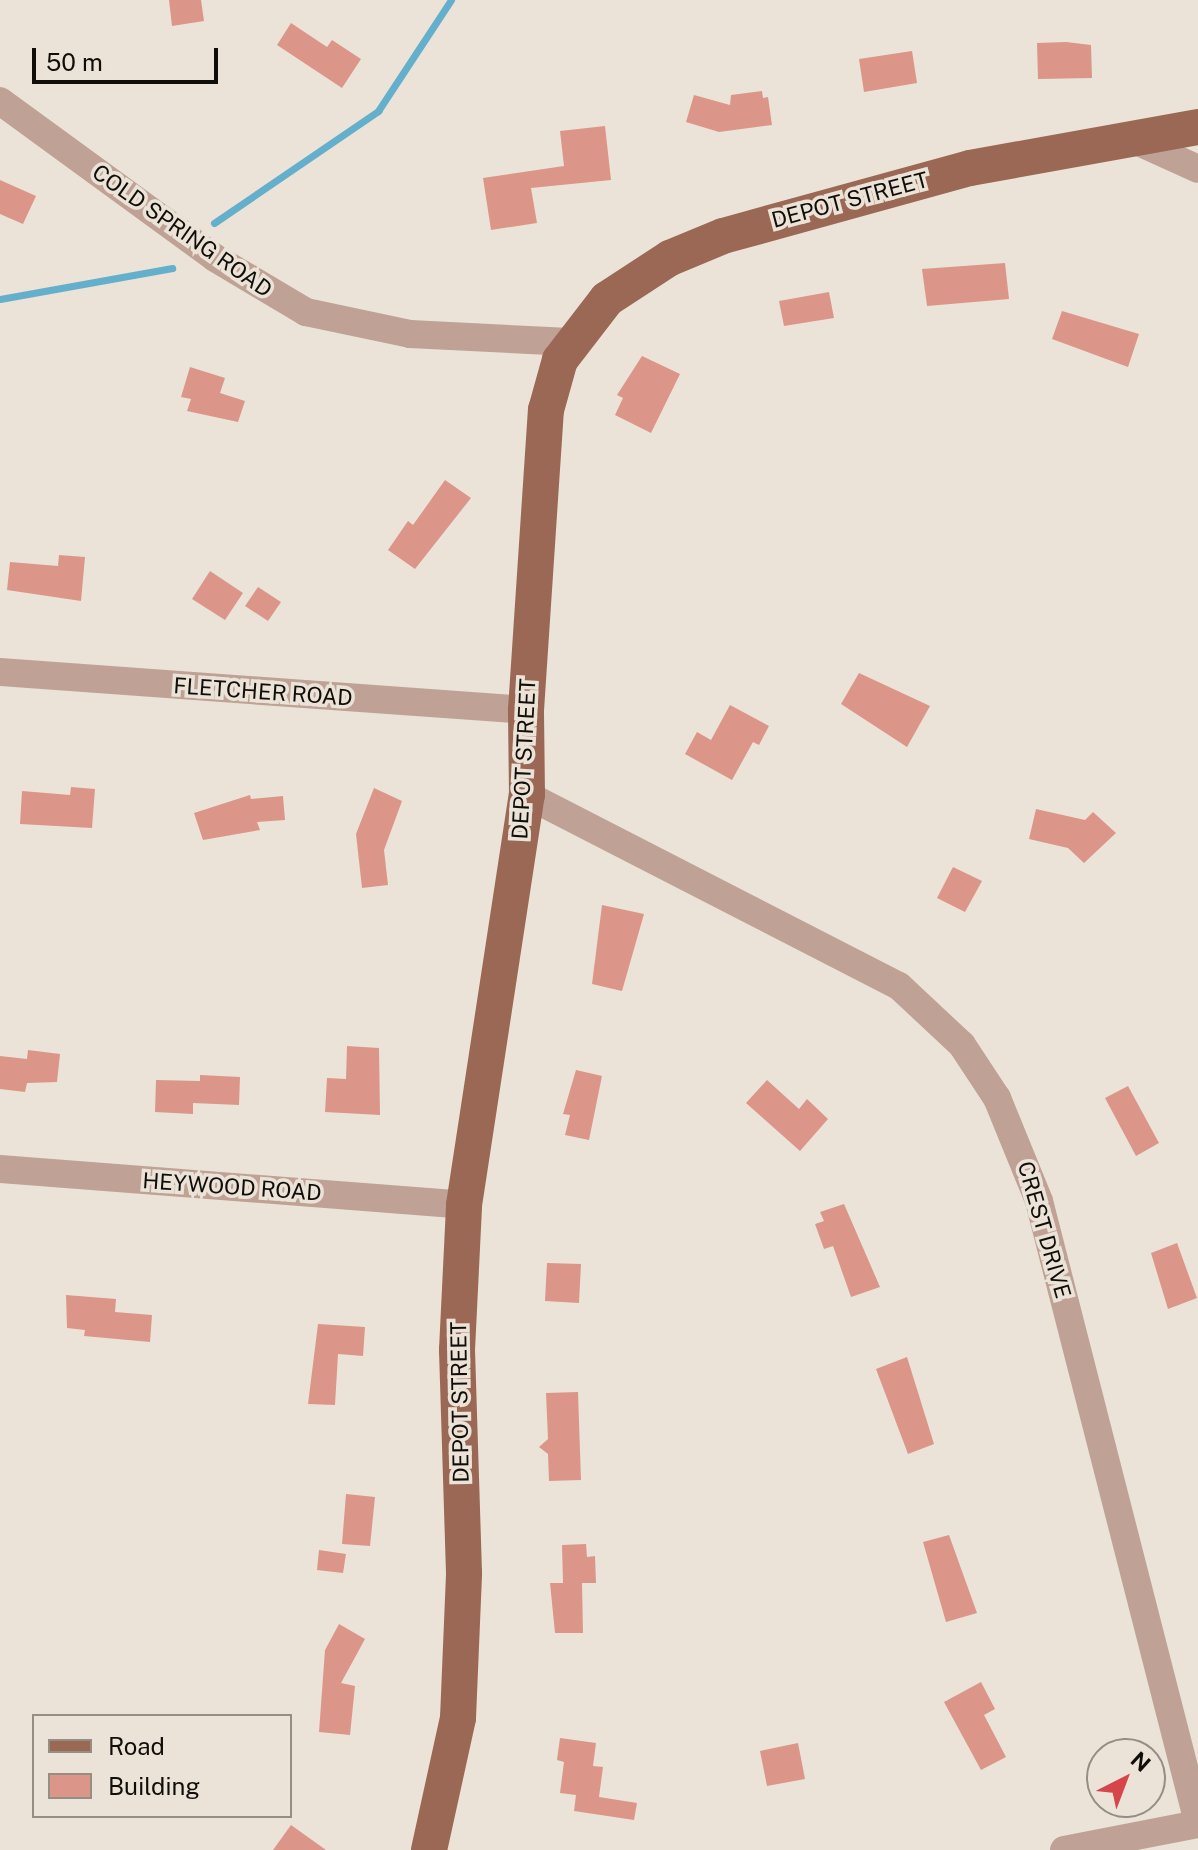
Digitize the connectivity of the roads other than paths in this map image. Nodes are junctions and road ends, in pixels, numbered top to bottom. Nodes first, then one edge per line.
1 (0, 101) edge
2 (1198, 127) edge
3 (1132, 139) junction
4 (1198, 169) edge
5 (570, 342) junction
6 (0, 672) edge
7 (526, 710) junction
8 (527, 795) junction
9 (0, 1169) edge
10 (464, 1205) junction
11 (1198, 1823) edge
12 (429, 1850) edge
13 (1064, 1850) edge

1 - 5 street, COLD SPRING ROAD
2 - 3 main road, DEPOT STREET
3 - 4 street
3 - 5 main road, DEPOT STREET
5 - 7 main road, DEPOT STREET
6 - 7 street, FLETCHER ROAD
7 - 8 main road, DEPOT STREET
8 - 10 main road, DEPOT STREET
8 - 11 street, CREST DRIVE
9 - 10 street, HEYWOOD ROAD
10 - 12 main road, DEPOT STREET
11 - 13 street

